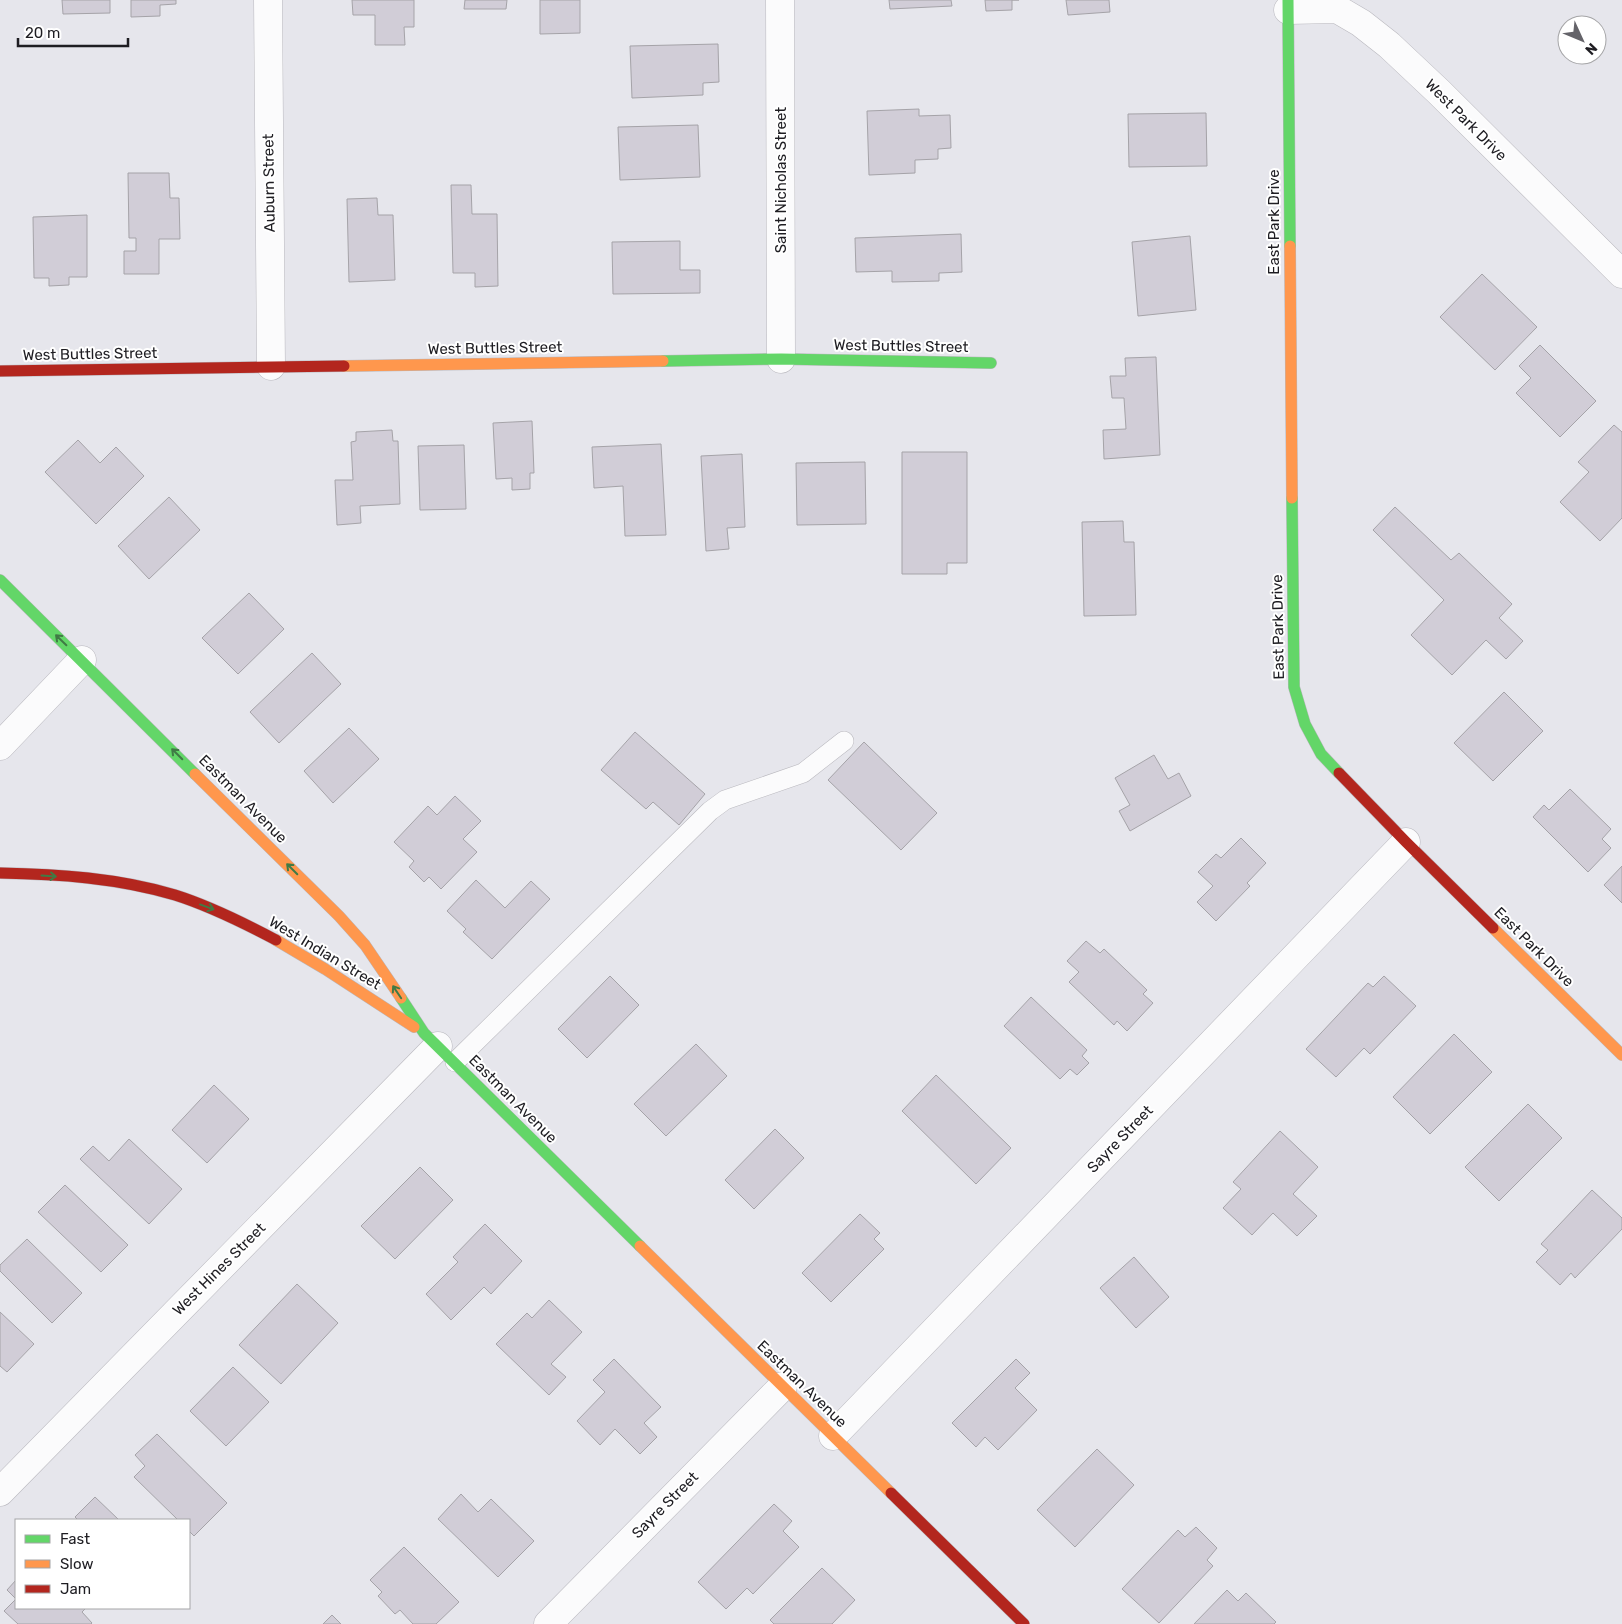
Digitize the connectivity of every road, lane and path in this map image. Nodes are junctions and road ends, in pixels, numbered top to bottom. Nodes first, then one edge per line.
1 (268, 0) edge
2 (780, 0) edge
3 (1288, 5) edge
4 (1622, 274) edge
5 (781, 359) junction
6 (991, 363) dead end
7 (271, 366) junction
8 (0, 371) edge
9 (0, 580) edge
10 (82, 660) junction
11 (844, 741) dead end
12 (0, 746) edge
13 (1406, 842) junction
14 (0, 873) edge
15 (439, 1047) junction
16 (1622, 1055) edge
17 (783, 1386) junction
18 (833, 1436) junction
19 (0, 1492) edge
20 (548, 1624) edge
21 (1024, 1624) edge

1 - 7 street, Auburn Street
2 - 5 street, Saint Nicholas Street
3 - 4 street, West Park Drive
3 - 13 street, East Park Drive
5 - 6 street, West Buttles Street
5 - 7 street, West Buttles Street
7 - 8 street, West Buttles Street
10 -> 9 street, Eastman Avenue
10 - 12 street
15 -> 10 street, Eastman Avenue
11 - 15 lane
13 - 16 street, East Park Drive
13 - 18 street, Sayre Street
14 -> 15 street, West Indian Street
15 - 17 street, Eastman Avenue
15 - 19 street, West Hines Street
17 - 18 street, Eastman Avenue
17 - 20 street, Sayre Street
18 - 21 street, Eastman Avenue

